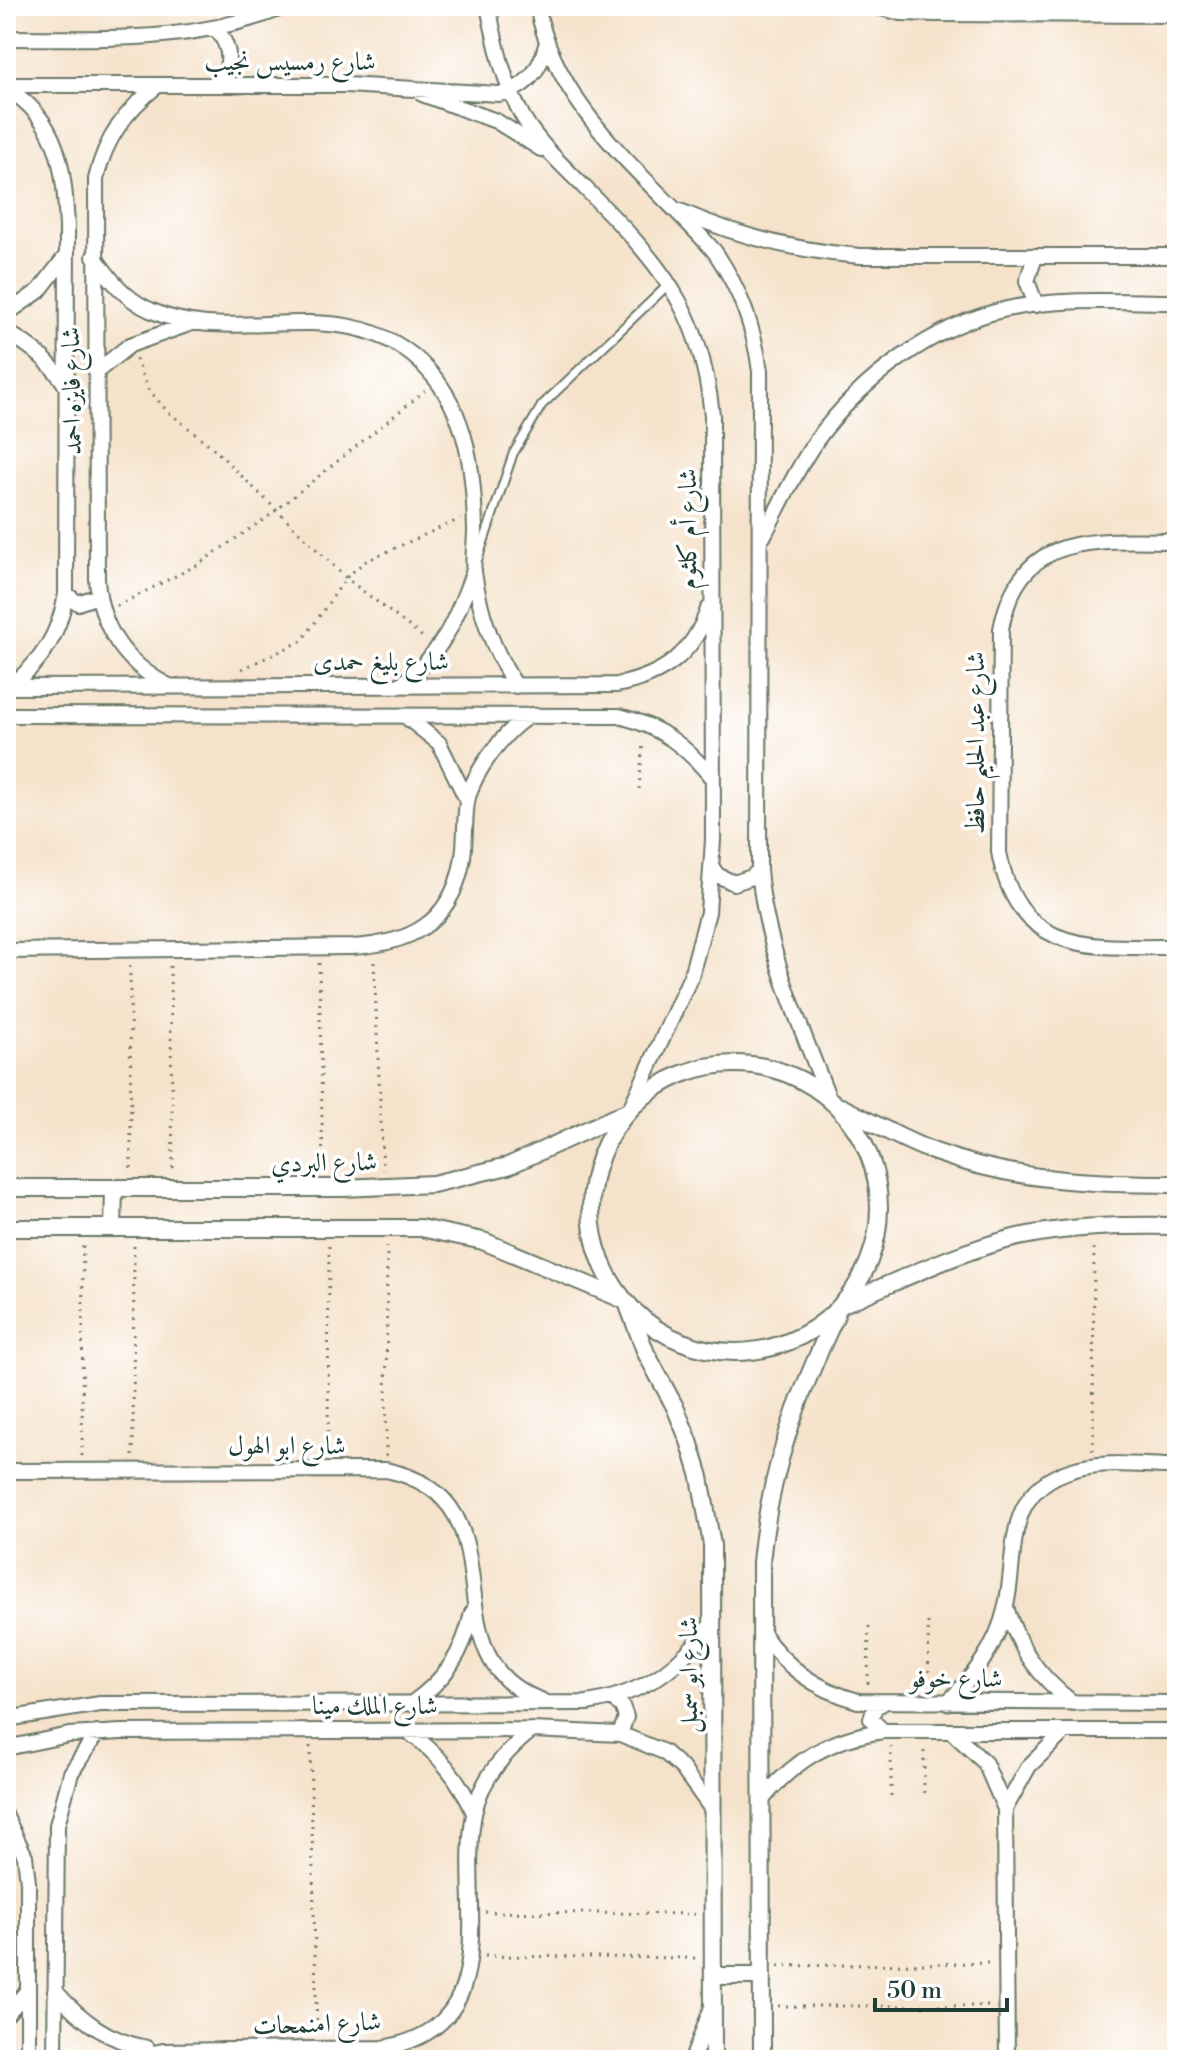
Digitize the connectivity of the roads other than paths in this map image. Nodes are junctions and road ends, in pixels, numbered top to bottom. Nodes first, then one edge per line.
1 (287, 6) edge
2 (488, 6) edge
3 (537, 6) edge
4 (874, 6) edge
5 (1177, 15) edge
6 (217, 30) junction
7 (6, 38) edge
8 (546, 45) junction
9 (158, 85) junction
10 (218, 85) junction
11 (383, 86) junction
12 (6, 87) edge
13 (510, 92) junction
14 (562, 164) junction
15 (674, 207) junction
16 (67, 227) junction
17 (94, 227) junction
18 (66, 255) junction
19 (94, 256) junction
20 (1177, 256) edge
21 (1035, 257) junction
22 (671, 283) junction
23 (1177, 302) edge
24 (1036, 305) junction
25 (6, 314) edge
26 (197, 322) junction
27 (6, 332) edge
28 (96, 372) junction
29 (66, 385) junction
30 (761, 541) junction
31 (1177, 541) edge
32 (474, 569) junction
33 (66, 594) junction
34 (98, 596) junction
35 (712, 598) junction
36 (232, 680) junction
37 (399, 686) junction
38 (516, 686) junction
39 (587, 686) junction
40 (8, 687) edge
41 (171, 687) junction
42 (588, 713) junction
43 (401, 714) junction
44 (535, 714) junction
45 (6, 715) edge
46 (230, 715) junction
47 (713, 779) junction
48 (467, 800) junction
49 (712, 867) junction
50 (759, 870) junction
51 (1177, 947) edge
52 (6, 951) edge
53 (832, 1102) junction
54 (629, 1109) junction
55 (1177, 1184) edge
56 (6, 1188) edge
57 (114, 1188) junction
58 (1177, 1226) edge
59 (6, 1228) edge
60 (113, 1228) junction
61 (625, 1303) junction
62 (841, 1306) junction
63 (1177, 1466) edge
64 (6, 1471) edge
65 (1006, 1607) junction
66 (473, 1609) junction
67 (713, 1622) junction
68 (761, 1632) junction
69 (612, 1699) junction
70 (875, 1702) junction
71 (549, 1703) junction
72 (947, 1703) junction
73 (1073, 1703) junction
74 (1177, 1703) edge
75 (411, 1704) junction
76 (6, 1719) edge
77 (532, 1730) junction
78 (407, 1731) junction
79 (887, 1731) junction
80 (951, 1731) junction
81 (1065, 1731) junction
82 (1177, 1731) edge
83 (97, 1733) junction
84 (620, 1734) junction
85 (6, 1748) edge
86 (762, 1800) junction
87 (1005, 1809) junction
88 (713, 1811) junction
89 (474, 1813) junction
90 (6, 1817) edge
91 (56, 1877) junction
92 (28, 1882) junction
93 (762, 1971) junction
94 (713, 1976) junction
95 (28, 1989) junction
96 (55, 1991) junction
97 (713, 2003) junction
98 (6, 2015) edge
99 (163, 2051) junction
100 (28, 2060) edge
101 (55, 2060) edge
102 (118, 2060) edge
103 (692, 2060) edge
104 (713, 2060) edge
105 (762, 2060) edge
106 (1007, 2060) edge

1 - 6 street, شارع رمسيس نجيب
2 - 13 street, شارع أم كلثوم
3 - 8 street
4 - 5 street
6 - 7 street, شارع رمسيس نجيب
6 - 10 street
8 - 13 street
8 - 15 street
9 - 10 street, شارع رمسيس نجيب
9 - 12 street, شارع رمسيس نجيب
9 - 17 street, شارع فايزه احمد
10 - 11 street, شارع رمسيس نجيب
11 - 13 street, شارع رمسيس نجيب
11 - 14 street
12 - 16 street, شارع فايزه احمد
13 - 14 street, شارع أم كلثوم
14 - 22 street, شارع أم كلثوم
15 - 21 street
15 - 30 street
16 - 17 street
16 - 18 street, شارع فايزه احمد
17 - 19 street, شارع فايزه احمد
18 - 25 street
18 - 29 street, شارع فايزه احمد
19 - 26 street
19 - 28 street, شارع فايزه احمد
20 - 21 street
21 - 24 street
22 - 32 lane
22 - 35 street, شارع أم كلثوم
23 - 24 street
24 - 30 street
26 - 28 street
26 - 32 street
27 - 29 street
28 - 34 street, شارع فايزه احمد
29 - 33 street, شارع فايزه احمد
30 - 50 street
31 - 51 street, شارع عبد الحليم حافظ
32 - 37 street
32 - 38 street
33 - 34 street
33 - 40 street, شارع فايزه احمد
34 - 41 street, شارع فايزه احمد
35 - 39 street, شارع بليغ حمدى
35 - 47 street, شارع أم كلثوم
36 - 37 street, شارع بليغ حمدى
36 - 41 street, شارع بليغ حمدى
36 - 46 street
37 - 38 street, شارع بليغ حمدى
38 - 39 street, شارع بليغ حمدى
39 - 42 street
40 - 41 street, شارع بليغ حمدى
42 - 44 street, شارع بليغ حمدى
42 - 47 street, شارع بليغ حمدى
43 - 44 street, شارع بليغ حمدى
43 - 46 street, شارع بليغ حمدى
43 - 48 street
44 - 48 street
45 - 46 street, شارع بليغ حمدى
47 - 49 street, شارع أم كلثوم
48 - 52 street
49 - 50 street
49 - 54 street, شارع أم كلثوم
50 - 53 street
53 - 54 street
53 - 55 street
53 - 62 street
54 - 57 street, شارع البردي
54 - 61 street
56 - 57 street, شارع البردي
57 - 60 street
58 - 62 street
59 - 60 street
60 - 61 street
61 - 62 street
61 - 67 street, شارع ابو سمبل
62 - 68 street
63 - 65 street
64 - 66 street, شارع ابو الهول
65 - 72 street
65 - 73 street
66 - 71 street, شارع ابو الهول
66 - 75 street, شارع ابو الهول
67 - 69 street, شارع الملك مينا
67 - 88 street, شارع ابو سمبل
68 - 70 street, شارع خوفو
68 - 86 street
69 - 71 street, شارع الملك مينا
69 - 84 street
70 - 72 street, شارع خوفو
70 - 79 street
71 - 75 street, شارع الملك مينا
72 - 73 street, شارع خوفو
73 - 74 street, شارع خوفو
75 - 76 street, شارع الملك مينا
77 - 78 street, شارع الملك مينا
77 - 84 street, شارع الملك مينا
77 - 89 street, شارع امنمحات
78 - 83 street, شارع الملك مينا
78 - 89 street
79 - 80 street, شارع خوفو
79 - 86 street, شارع خوفو
80 - 81 street, شارع خوفو
80 - 87 street
81 - 82 street, شارع خوفو
81 - 87 street
83 - 85 street, شارع الملك مينا
83 - 91 street
84 - 88 street, شارع الملك مينا
86 - 93 street
87 - 106 street
88 - 94 street, شارع ابو سمبل
89 - 99 street, شارع امنمحات
90 - 92 street
91 - 92 street
91 - 96 street
92 - 95 street
93 - 94 street
93 - 105 street
94 - 97 street, شارع ابو سمبل
95 - 98 street
95 - 100 street
96 - 99 street, شارع امنمحات
96 - 101 street
97 - 103 street
97 - 104 street, شارع ابو سمبل
99 - 102 street, شارع امنمحات

